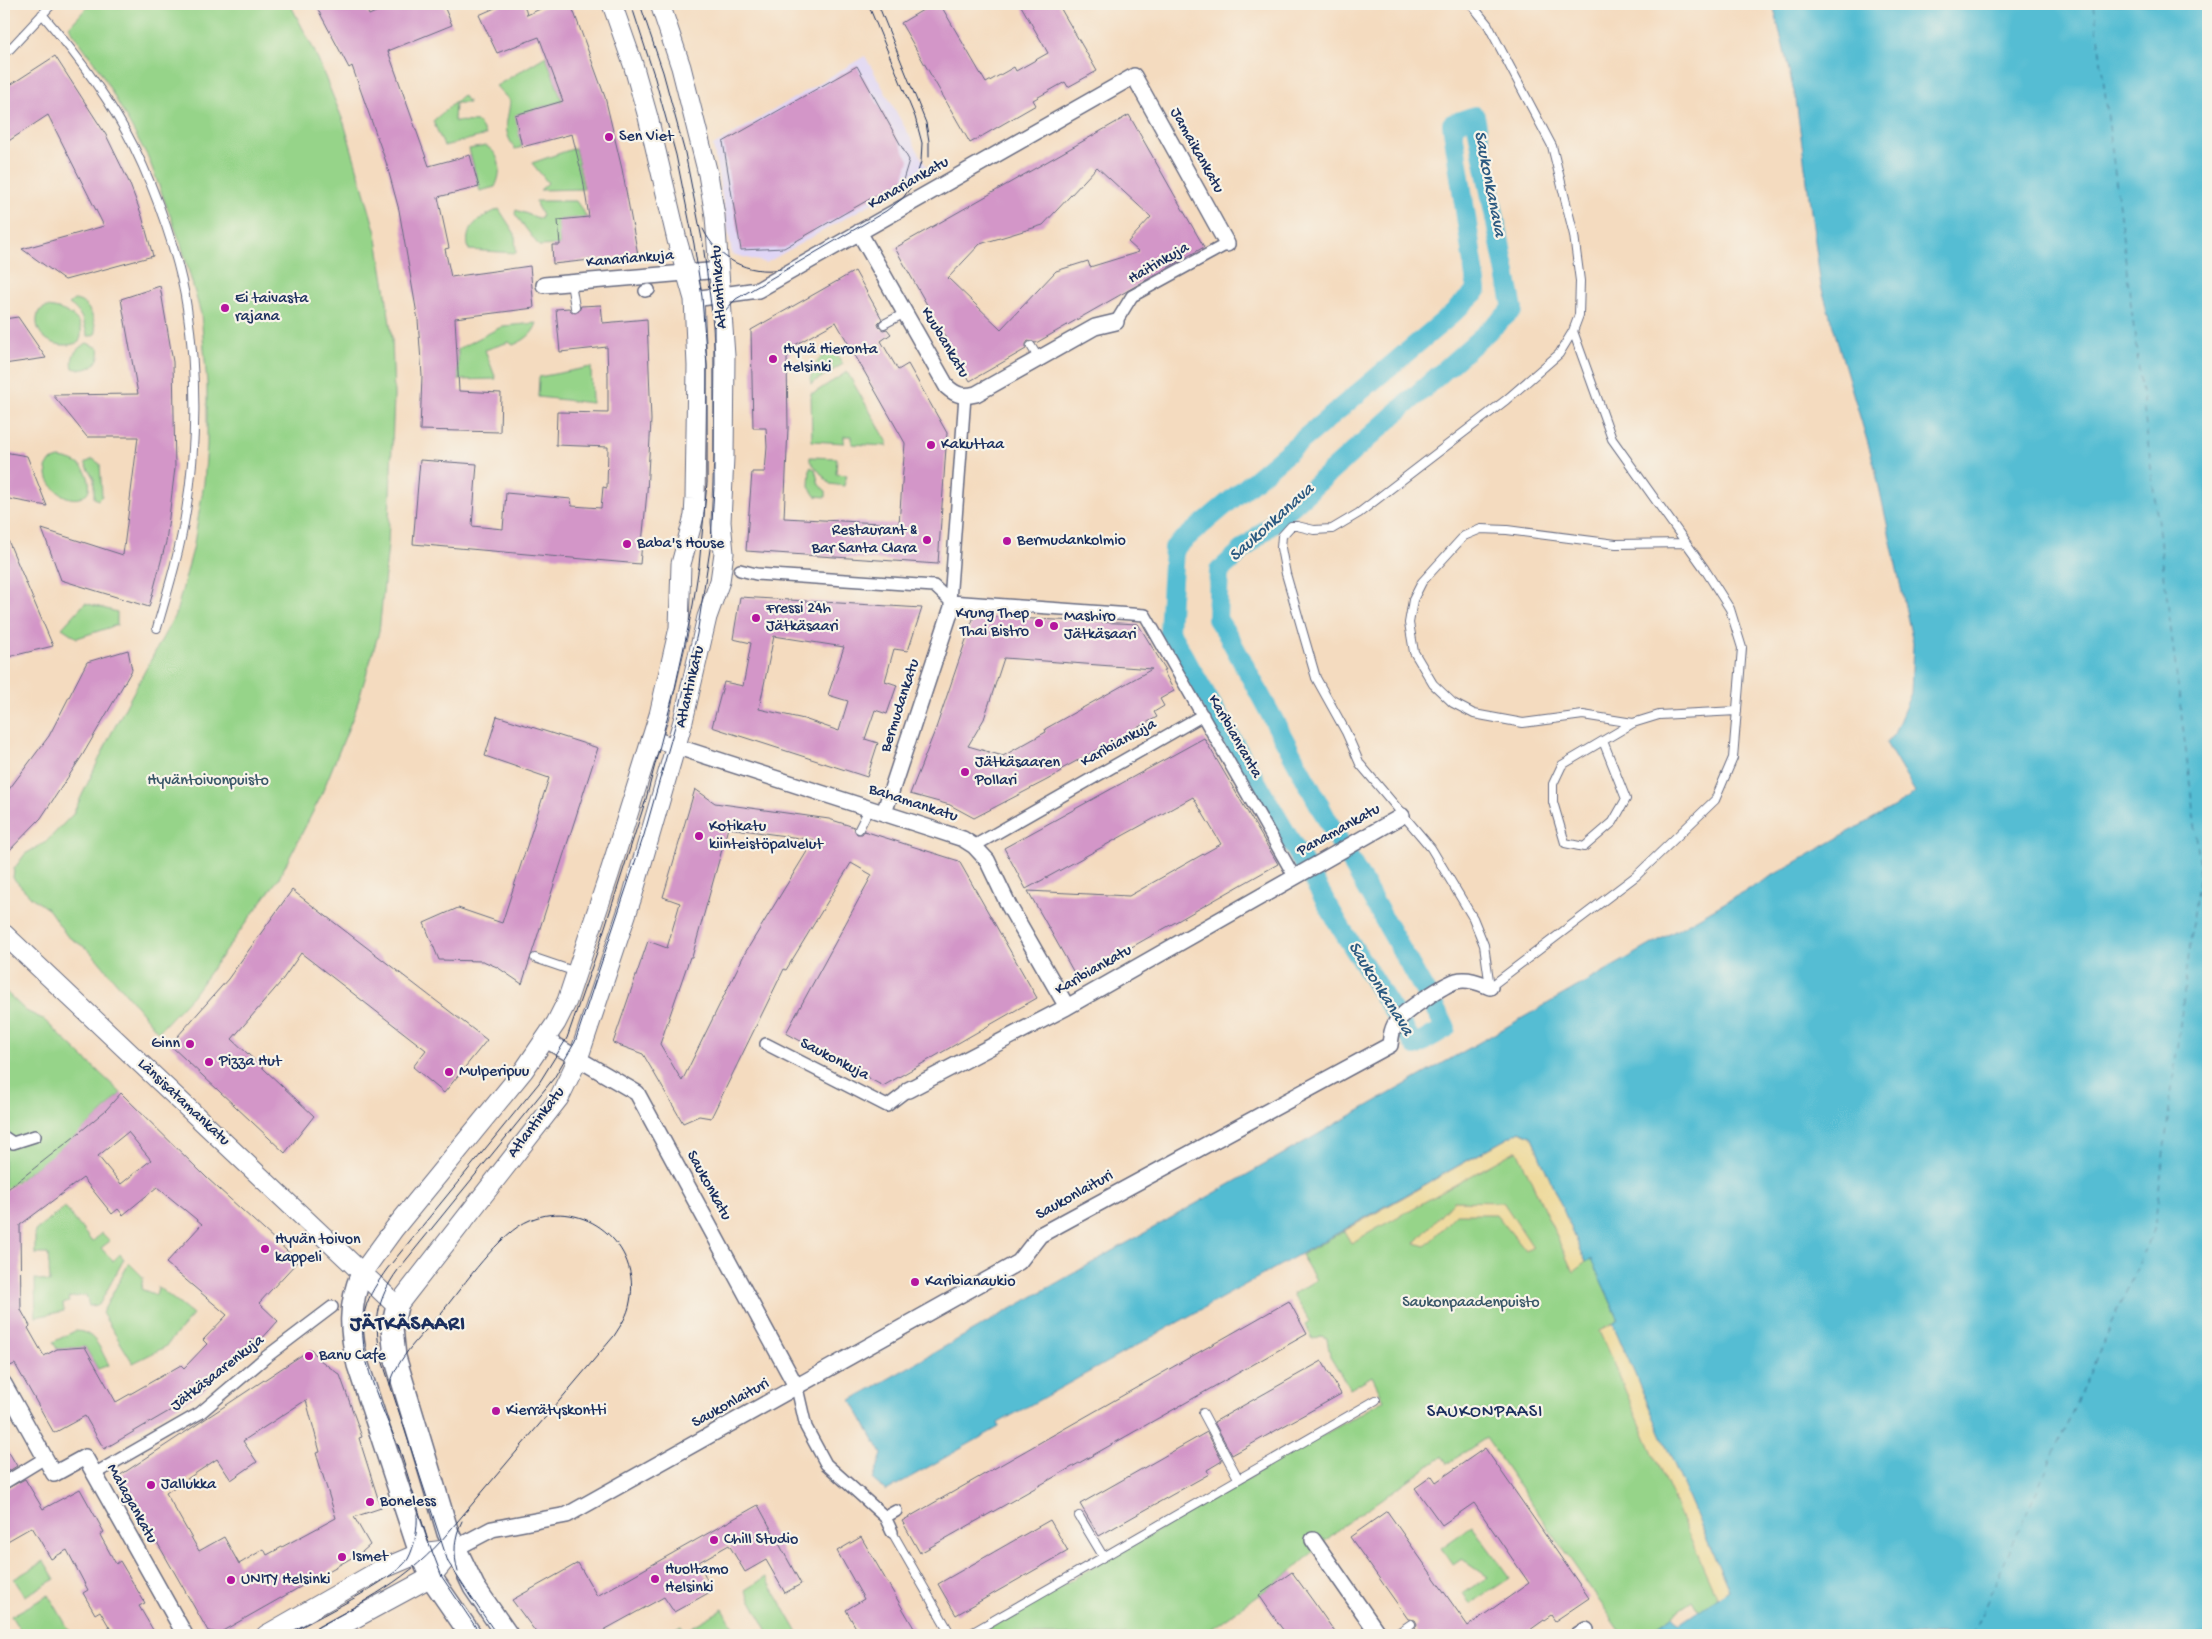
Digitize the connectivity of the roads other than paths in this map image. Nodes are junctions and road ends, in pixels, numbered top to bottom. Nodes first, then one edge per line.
1 (52, 4) edge
2 (612, 4) edge
3 (660, 4) edge
4 (1471, 4) edge
5 (42, 14) junction
6 (7, 50) edge
7 (1134, 76) joint
8 (859, 232) junction
9 (1227, 244) joint
10 (720, 270) junction
11 (688, 273) junction
12 (571, 283) junction
13 (544, 285) dead end
14 (722, 295) junction
15 (694, 299) junction
16 (575, 307) dead end
17 (905, 313) junction
18 (1116, 322) joint
19 (884, 324) dead end
20 (1573, 331) junction
21 (966, 396) junction
22 (1686, 543) junction
23 (740, 570) dead end
24 (950, 605) junction
25 (157, 628) dead end
26 (1737, 711) junction
27 (1203, 716) junction
28 (1633, 723) junction
29 (1604, 741) junction
30 (662, 742) junction
31 (877, 811) junction
32 (1402, 816) junction
33 (859, 829) dead end
34 (974, 846) junction
35 (1296, 875) junction
36 (4, 934) edge
37 (535, 958) dead end
38 (577, 973) junction
39 (1490, 987) junction
40 (1067, 1007) junction
41 (546, 1040) junction
42 (766, 1044) dead end
43 (578, 1059) junction
44 (908, 1090) joint
45 (35, 1136) dead end
46 (4, 1137) edge
47 (362, 1273) junction
48 (397, 1306) junction
49 (332, 1307) dead end
50 (4, 1384) edge
51 (797, 1388) junction
52 (1376, 1400) dead end
53 (1203, 1414) dead end
54 (45, 1458) junction
55 (94, 1474) junction
56 (1238, 1478) junction
57 (4, 1483) edge
58 (896, 1511) dead end
59 (1079, 1516) dead end
60 (885, 1517) junction
61 (892, 1532) joint
62 (1313, 1540) dead end
63 (454, 1549) junction
64 (420, 1553) junction
65 (1103, 1556) junction
66 (431, 1577) junction
67 (1411, 1624) dead end
68 (185, 1635) edge
69 (266, 1635) edge
70 (324, 1635) edge
71 (471, 1635) edge
72 (508, 1635) edge
73 (951, 1635) edge
74 (968, 1635) edge
75 (1378, 1635) edge
76 (1396, 1635) edge

1 - 5 lane
2 - 11 street, Atlantinkatu
3 - 10 street, Atlantinkatu
4 - 20 lane
5 - 6 lane
5 - 25 lane
7 - 8 street, Kanariankatu
7 - 9 street, Jamaikankatu
8 - 14 street, Kanariankatu
8 - 17 street, Kuubankatu
9 - 18 street, Haitinkuja
10 - 11 street, Kanariankuja
10 - 14 street, Atlantinkatu
11 - 12 street, Kanariankuja
11 - 15 street, Atlantinkatu
12 - 13 street, Kanariankuja
12 - 16 lane
14 - 15 street, Kanariankatu
14 - 30 street, Atlantinkatu
15 - 30 street, Atlantinkatu
17 - 19 lane
17 - 21 street, Kuubankatu
18 - 21 street, Kuubankatu
20 - 22 lane
20 - 32 lane
21 - 24 street
22 - 26 lane
22 - 28 lane
23 - 24 street
24 - 27 street, Karibianranta
24 - 31 street, Bermudankatu
26 - 28 lane
26 - 39 lane
27 - 34 street, Karibiankuja
27 - 35 street, Karibianranta
28 - 29 lane
29 - 29 lane
30 - 31 street, Bahamankatu
30 - 38 street, Atlantinkatu
30 - 43 street, Atlantinkatu
31 - 33 lane
31 - 34 street, Bahamankatu
32 - 35 street, Panamankatu
32 - 39 lane
34 - 40 street, Bahamankatu
35 - 40 street, Karibiankatu
36 - 47 street, Länsisatamankatu
37 - 38 lane
38 - 41 street, Atlantinkatu
39 - 51 street, Saukonlaituri
40 - 44 street, Karibiankatu
41 - 43 street, Saukonkatu
41 - 47 street, Atlantinkatu
42 - 44 street, Saukonkuja
43 - 48 street, Atlantinkatu
43 - 51 street, Saukonkatu
45 - 46 street
47 - 48 street, Länsisatamankatu
47 - 64 main road
48 - 63 main road
49 - 55 street, Jätkäsaarenkuja
50 - 54 street, Malagankatu
51 - 60 street
51 - 63 street, Saukonlaituri
52 - 56 lane
53 - 56 lane
54 - 55 street, Malagankatu
54 - 57 street
55 - 68 street, Malagankatu
56 - 65 lane
58 - 60 street
59 - 65 lane
60 - 61 street
61 - 73 lane
62 - 75 street
63 - 64 street
63 - 66 street
63 - 72 main road
64 - 66 main road
64 - 69 street
65 - 74 lane
66 - 70 street
66 - 71 main road
67 - 76 lane

